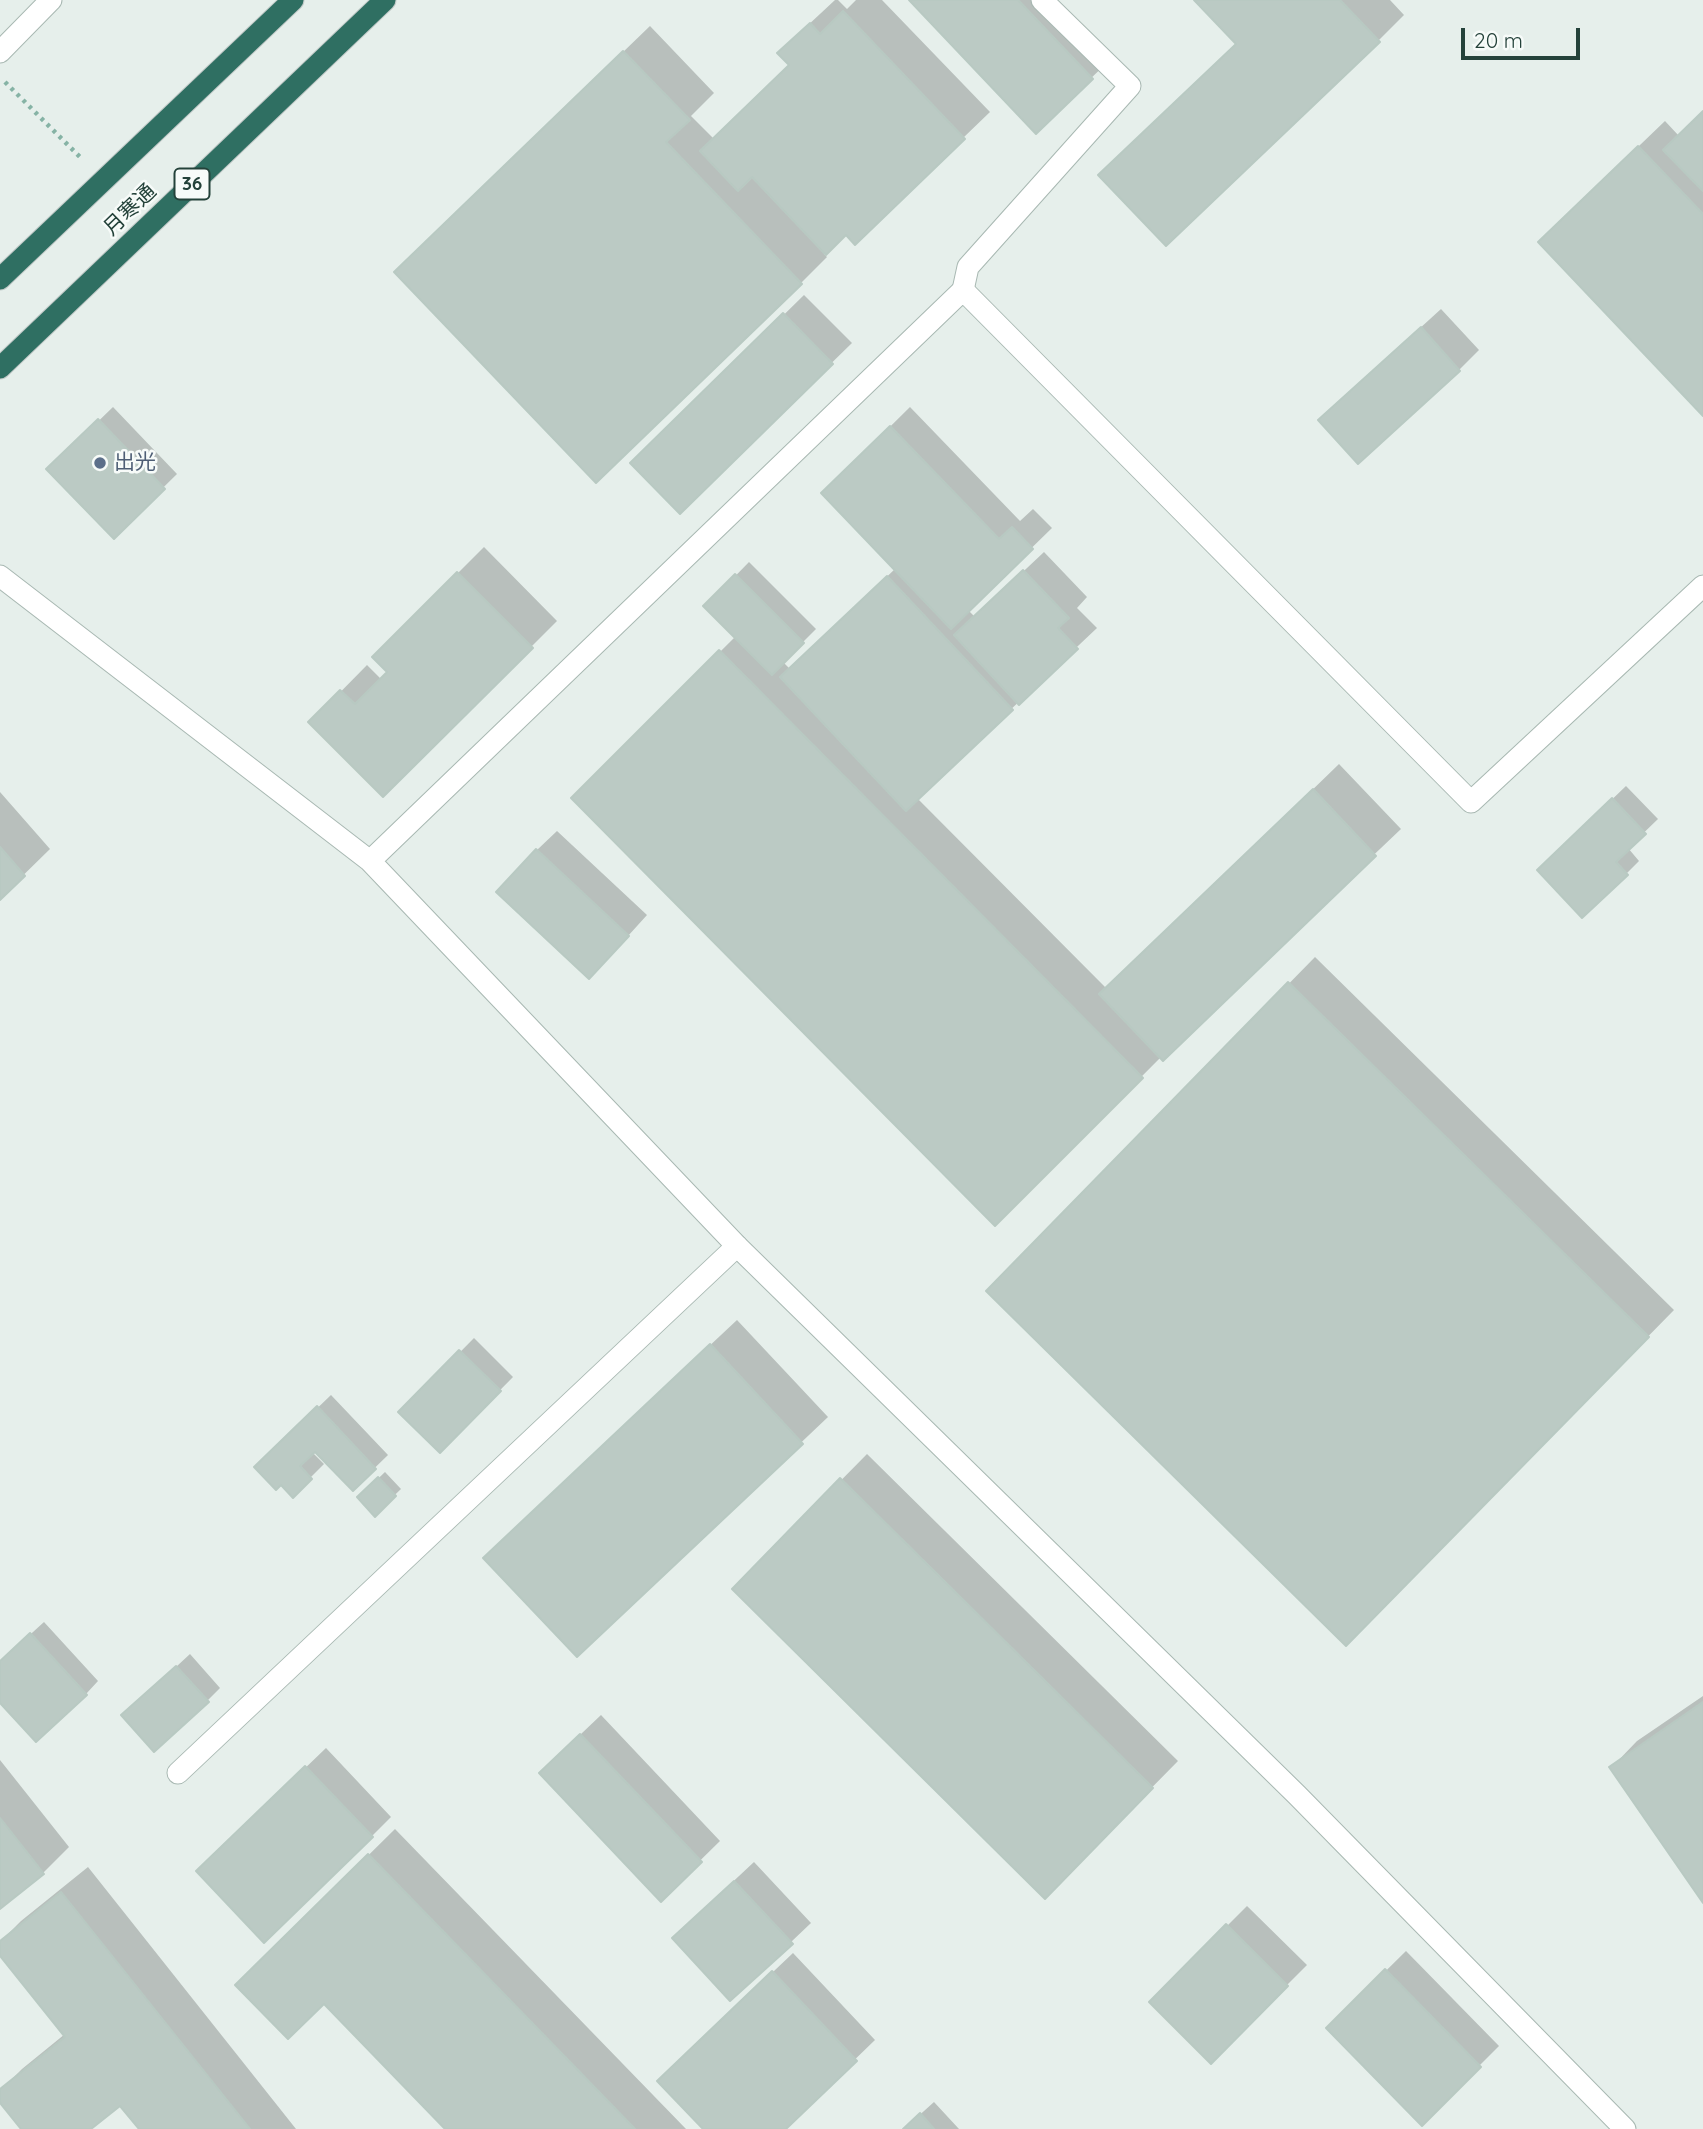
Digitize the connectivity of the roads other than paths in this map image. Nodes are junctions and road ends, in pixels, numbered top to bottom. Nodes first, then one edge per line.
1 (51, 0) edge
2 (293, 0) edge
3 (385, 0) edge
4 (1042, 0) edge
5 (3, 44) edge
6 (0, 279) edge
7 (962, 290) junction
8 (0, 368) edge
9 (0, 576) edge
10 (1703, 586) edge
11 (370, 861) junction
12 (737, 1246) junction
13 (178, 1773) dead end
14 (1625, 2129) edge

1 - 5 street
2 - 6 highway, 月寒通
3 - 8 highway, 月寒通 / 36
4 - 7 street
7 - 10 street
7 - 11 street
9 - 11 street
11 - 12 street
12 - 13 street
12 - 14 street

